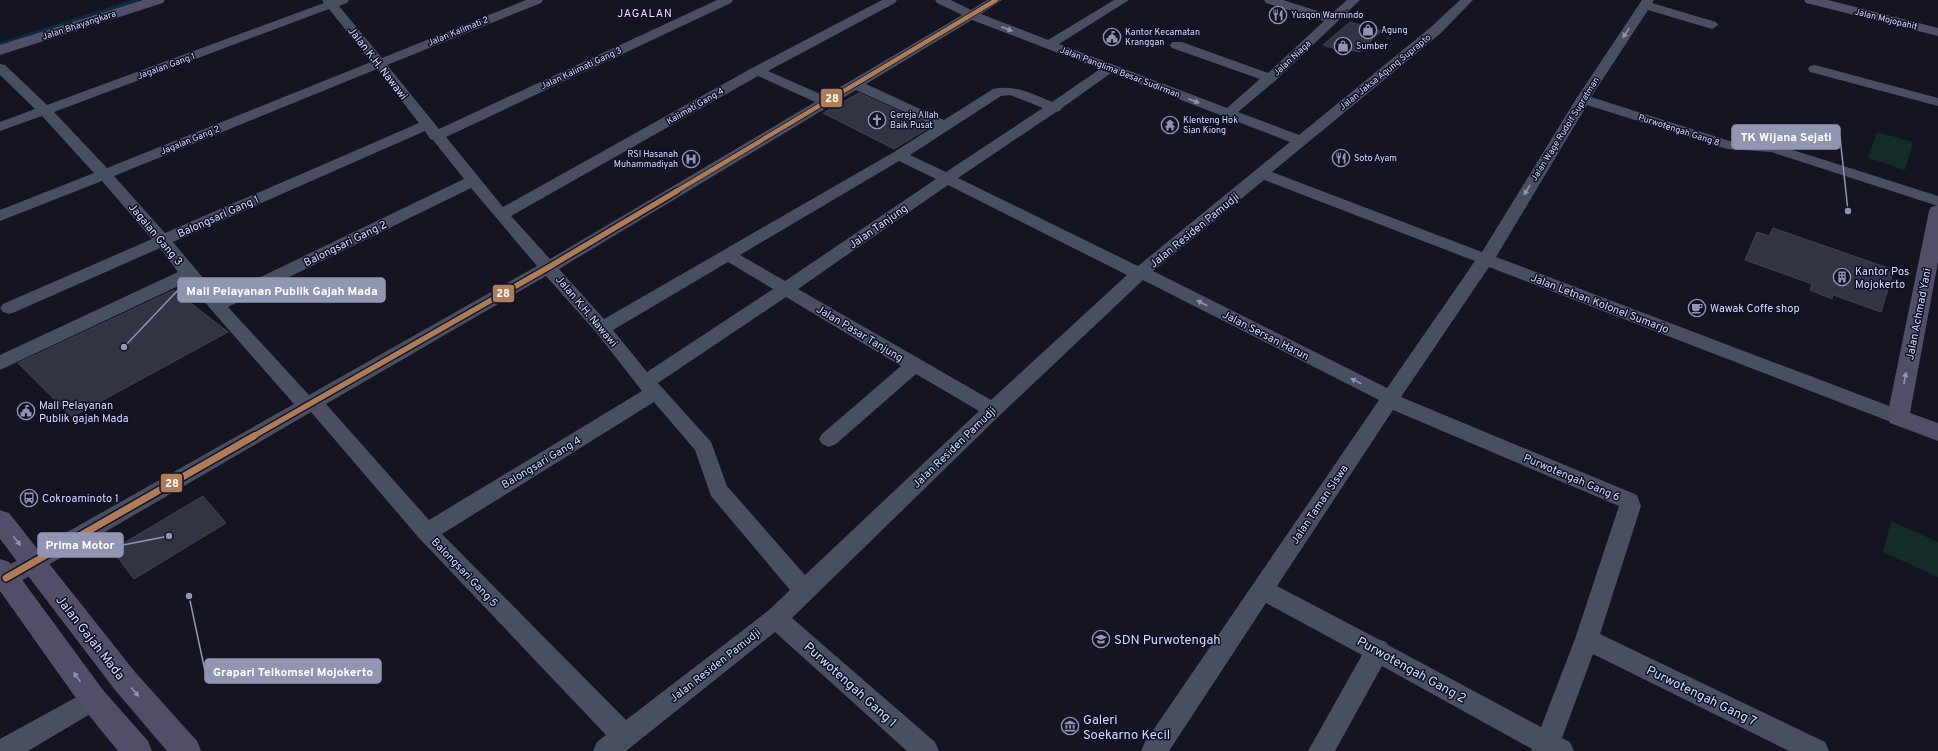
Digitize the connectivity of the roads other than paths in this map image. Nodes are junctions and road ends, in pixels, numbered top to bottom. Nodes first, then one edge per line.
1 (158, 0) edge
2 (344, 0) edge
3 (537, 0) edge
4 (727, 0) edge
5 (891, 0) edge
6 (941, 0) edge
7 (996, 0) edge
8 (1123, 0) edge
9 (1270, 0) edge
10 (1354, 0) edge
11 (1467, 0) edge
12 (1811, 0) edge
13 (330, 2) edge
14 (1646, 2) edge
15 (971, 15) junction
16 (1333, 20) junction
17 (1712, 24) dead end
18 (1938, 32) edge
19 (1048, 45) junction
20 (1177, 45) dead end
21 (0, 50) edge
22 (380, 63) junction
23 (0, 68) edge
24 (1110, 68) junction
25 (1815, 69) dead end
26 (757, 71) junction
27 (1270, 78) junction
28 (855, 84) junction
29 (1582, 99) junction
30 (826, 102) junction
31 (1938, 102) edge
32 (1055, 108) junction
33 (45, 111) junction
34 (1228, 114) junction
35 (944, 125) junction
36 (0, 127) edge
37 (431, 130) junction
38 (1300, 141) junction
39 (899, 155) junction
40 (104, 174) junction
41 (1263, 174) junction
42 (947, 179) junction
43 (473, 181) junction
44 (1938, 201) edge
45 (1938, 211) edge
46 (501, 215) junction
47 (0, 216) edge
48 (162, 240) junction
49 (728, 255) junction
50 (1486, 259) junction
51 (549, 268) junction
52 (190, 274) junction
53 (1141, 274) junction
54 (787, 289) junction
55 (217, 305) junction
56 (9, 308) dead end
57 (602, 328) junction
58 (0, 363) edge
59 (914, 365) junction
60 (651, 388) junction
61 (1390, 399) junction
62 (310, 404) junction
63 (993, 410) junction
64 (1898, 417) junction
65 (1938, 432) edge
66 (829, 439) dead end
67 (0, 520) edge
68 (427, 532) junction
69 (34, 562) junction
70 (3, 574) edge
71 (1262, 589) junction
72 (804, 590) junction
73 (776, 618) junction
74 (1587, 639) junction
75 (1378, 650) junction
76 (93, 699) junction
77 (624, 736) junction
78 (1551, 749) edge
79 (4, 751) edge
80 (137, 751) edge
81 (186, 751) edge
82 (606, 751) edge
83 (926, 751) edge
84 (1154, 751) edge
85 (1321, 751) edge
86 (1816, 751) edge

1 - 21 main road, Jalan Bhayangkara
2 - 13 street, Jagalan Gang 1
3 - 22 street, Jalan Kalimati 2
4 - 37 street, Jalan Kalimati Gang 3
5 - 26 street, Kalimati Gang 4
6 - 15 street, Jalan Panglima Besar Sudirman
7 - 15 street
8 - 19 street
9 - 16 street
10 - 16 street, Jalan Niaga
11 - 38 street, Jalan Jaksa Agung Suprapto
12 - 18 main road, Jalan Mojopahit
13 - 22 street, Jalan K.H. Nawawi
13 - 33 street, Jagalan Gang 1
14 - 17 street
14 -> 29 street, Jalan Wage Rudolf Supratman
15 -> 19 street, Jalan Panglima Besar Sudirman
15 - 28 street
16 - 27 street, Jalan Niaga
19 - 24 street, Jalan Panglima Besar Sudirman
20 - 27 street
22 - 37 street, Jalan K.H. Nawawi
22 - 40 street, Jagalan Gang 2
23 - 33 street, Jagalan Gang 3
24 - 32 street, Jalan Tanjung
24 -> 34 street, Jalan Panglima Besar Sudirman
25 - 31 street
26 - 30 street
26 - 46 street, Kalimati Gang 4
27 - 34 street, Jalan Niaga
28 - 30 street
28 - 35 street
29 - 44 street, Purwotengah Gang 8
29 -> 50 street, Jalan Wage Rudolf Supratman
30 - 51 street
32 - 35 street
32 - 42 street, Jalan Tanjung
33 - 36 street, Jagalan Gang 1
33 - 40 street, Jagalan Gang 3
34 - 38 street, Jalan Panglima Besar Sudirman
35 - 39 street
37 - 43 street, Jalan K.H. Nawawi
37 - 48 street, Balongsari Gang 1
38 - 41 street, Jalan Residen Pamudji
39 - 42 street, Jalan Sersan Harun
39 - 49 street
40 - 47 street, Jagalan Gang 2
40 - 48 street, Jagalan Gang 3
41 - 50 street, Jalan Letnan Kolonel Sumarjo
41 - 53 street, Jalan Residen Pamudji
42 - 53 street, Jalan Sersan Harun
42 - 54 street, Jalan Tanjung
43 - 46 street, Jalan K.H. Nawawi
43 - 55 street, Balongsari Gang 2
64 -> 45 main road, Jalan Achmad Yani
46 - 51 street, Jalan K.H. Nawawi
48 - 52 street, Jagalan Gang 3
48 - 56 street, Balongsari Gang 1
49 - 54 street, Jalan Pasar Tanjung
49 - 57 street
50 - 61 street, Jalan Taman Siswa
50 - 64 street, Jalan Letnan Kolonel Sumarjo
51 - 57 street, Jalan K.H. Nawawi
51 - 62 street
52 - 55 street, Jagalan Gang 3
52 - 58 street
61 -> 53 street, Jalan Sersan Harun
53 - 63 street, Jalan Residen Pamudji
54 - 59 street, Jalan Pasar Tanjung
54 - 60 street, Jalan Tanjung
55 - 62 street, Jagalan Gang 3
57 - 60 street, Jalan K.H. Nawawi
59 - 63 street, Jalan Pasar Tanjung
59 - 66 street
60 - 68 street, Balongsari Gang 4
60 - 72 street, Jalan K.H. Nawawi
61 - 71 street, Jalan Taman Siswa
61 - 74 street, Purwotengah Gang 6
62 - 68 street, Balongsari Gang 5
62 - 69 street
63 - 72 street, Jalan Residen Pamudji
64 - 65 main road, Jalan Letnan Kolonel Sumarjo
67 -> 69 main road, Jalan Gajah Mada
68 - 77 street, Balongsari Gang 5
69 - 70 street
69 -> 81 main road, Jalan Gajah Mada
76 -> 70 main road
71 - 75 street, Purwotengah Gang 2
71 - 84 street, Jalan Taman Siswa
72 - 73 street, Jalan Residen Pamudji
73 - 77 street, Jalan Residen Pamudji
73 - 83 street, Purwotengah Gang 1
74 - 78 street, Purwotengah Gang 6
74 - 86 street, Purwotengah Gang 7
75 - 78 street, Purwotengah Gang 2
75 - 85 street
76 - 79 street
76 - 80 main road
77 - 82 street, Jalan Residen Pamudji

